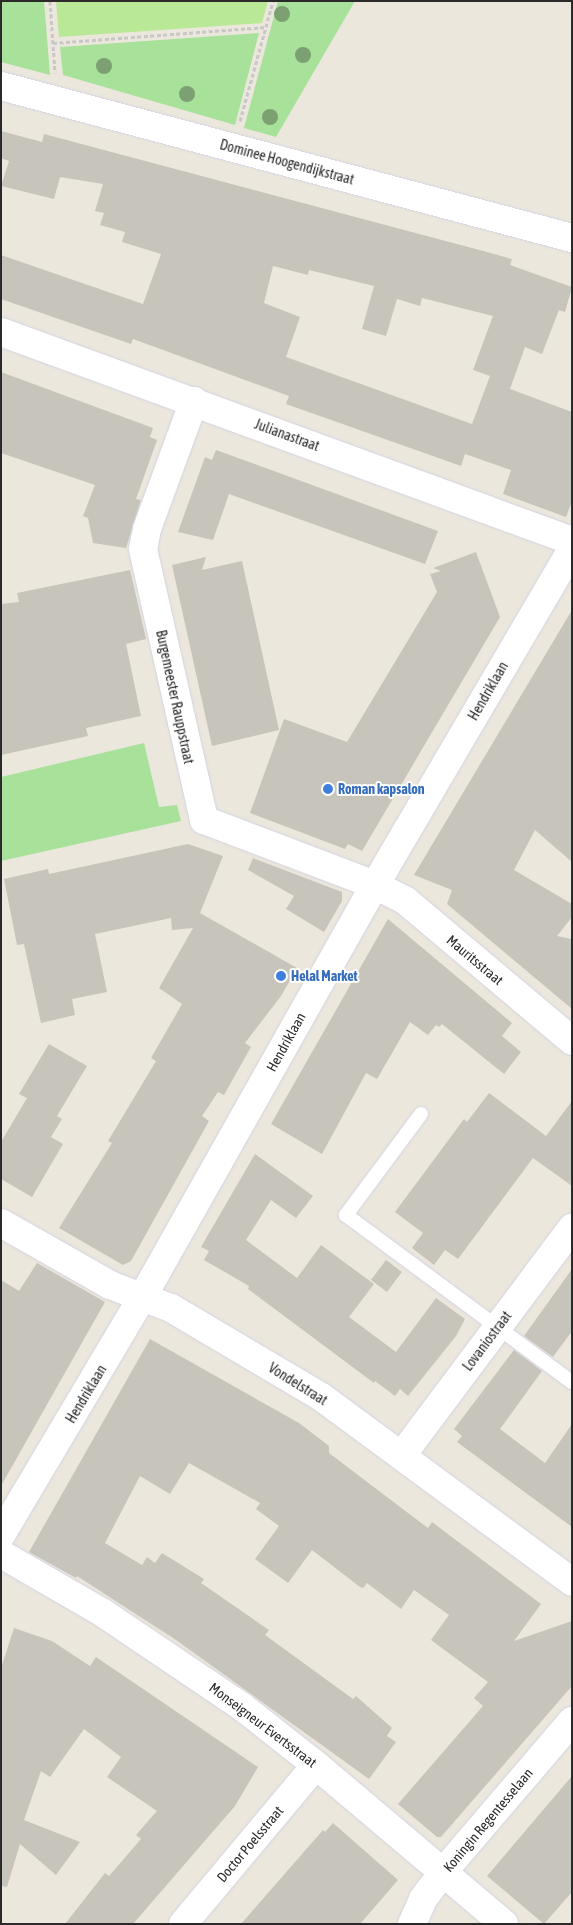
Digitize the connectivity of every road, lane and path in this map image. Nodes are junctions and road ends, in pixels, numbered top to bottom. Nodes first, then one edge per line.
1 (50, 1) edge
2 (272, 1) edge
3 (266, 27) junction
4 (53, 43) junction
5 (1, 86) edge
6 (58, 101) junction
7 (233, 148) junction
8 (572, 238) edge
9 (1, 332) edge
10 (194, 401) junction
11 (572, 540) edge
12 (572, 549) edge
13 (375, 885) junction
14 (572, 1041) edge
15 (421, 1114) dead end
16 (1, 1223) edge
17 (572, 1228) edge
18 (142, 1298) junction
19 (497, 1327) junction
20 (572, 1382) edge
21 (402, 1455) junction
22 (1, 1535) edge
23 (1, 1554) edge
24 (572, 1582) edge
25 (572, 1721) edge
26 (316, 1765) junction
27 (443, 1872) junction
28 (183, 1924) edge
29 (412, 1924) edge
30 (504, 1924) edge

1 - 4 path
2 - 3 path
3 - 4 path
3 - 7 path
4 - 6 path
5 - 6 street, Dominee Hoogendijkstraat
6 - 7 street, Dominee Hoogendijkstraat
7 - 8 street, Dominee Hoogendijkstraat
9 - 10 street, Julianastraat
10 - 11 street, Julianastraat
10 - 13 street, Burgemeester Rauppstraat
12 - 13 street, Hendriklaan
13 - 14 street, Mauritsstraat
13 - 18 street, Hendriklaan
15 - 19 lane
16 - 18 street, Vondelstraat
17 - 19 street, Lovaniostraat
18 - 21 street, Vondelstraat
18 - 22 street, Hendriklaan
19 - 20 lane
19 - 21 street, Lovaniostraat
21 - 24 street, Vondelstraat
23 - 26 street, Monseigneur Evertsstraat
25 - 27 street, Koningin Regentesselaan
26 - 27 street, Monseigneur Evertsstraat
26 - 28 street, Doctor Poelsstraat
27 - 29 street, Koningin Regentesselaan
27 - 30 street, Monseigneur Evertsstraat

